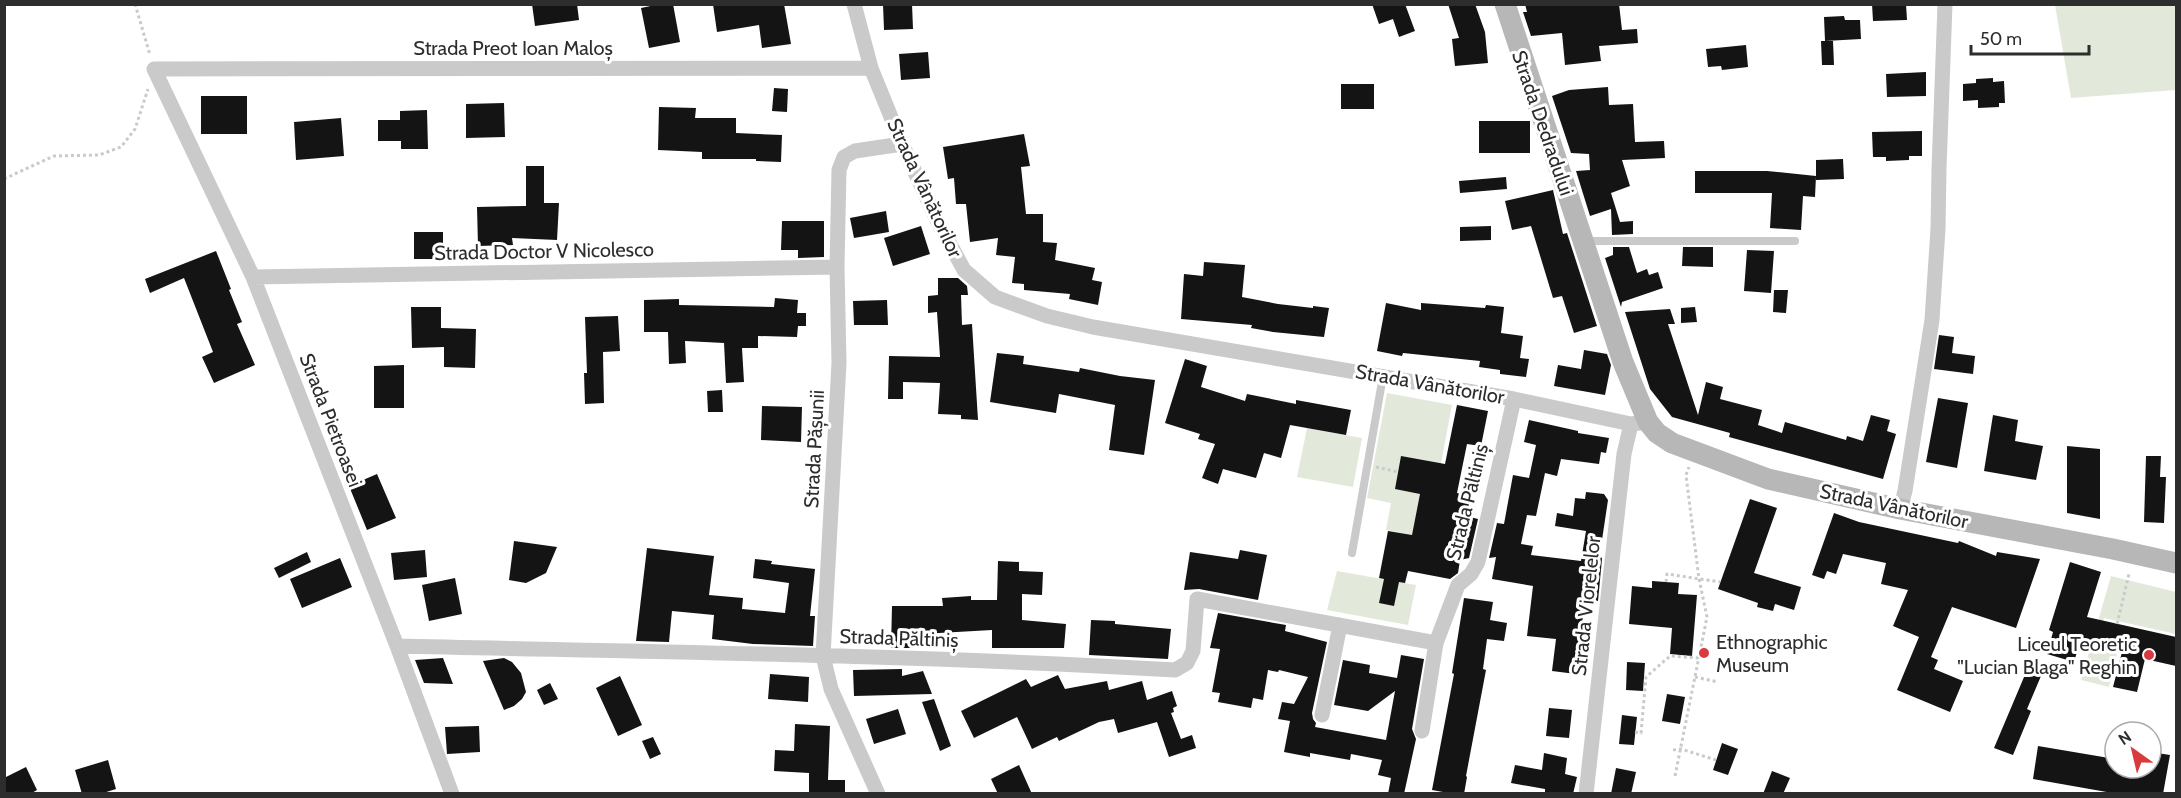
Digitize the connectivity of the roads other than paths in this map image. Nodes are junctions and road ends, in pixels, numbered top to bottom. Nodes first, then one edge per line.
1 (854, 4) edge
2 (1505, 4) edge
3 (1945, 4) edge
4 (871, 68) junction
5 (154, 69) joint
6 (902, 144) junction
7 (1583, 241) junction
8 (1795, 241) dead end
9 (837, 267) junction
10 (253, 277) junction
11 (1383, 376) junction
12 (1514, 399) junction
13 (1640, 423) junction
14 (1900, 508) junction
15 (1352, 553) dead end
16 (2176, 563) edge
17 (1340, 625) junction
18 (1436, 644) junction
19 (397, 646) junction
20 (823, 656) junction
21 (1322, 715) dead end
22 (1422, 731) dead end
23 (452, 794) edge
24 (878, 794) edge
25 (1586, 794) edge

1 - 4 street, Strada Vânătorilor
2 - 7 main road, Strada Dedradului
3 - 14 street
4 - 5 street, Strada Preot Ioan Maloș
4 - 6 street, Strada Vânătorilor
5 - 10 street, Strada Pietroasei
6 - 9 street, Strada Pășunii
6 - 11 street, Strada Vânătorilor
7 - 8 lane
7 - 13 main road, Strada Dedradului
9 - 10 street, Strada Doctor V Nicolesco
9 - 20 street, Strada Pășunii
10 - 19 street, Strada Pietroasei
11 - 12 street, Strada Vânătorilor
11 - 15 lane
12 - 13 street, Strada Vânătorilor
12 - 18 street, Strada Păltiniș
13 - 14 main road, Strada Vânătorilor
13 - 25 street, Strada Viorelelor
14 - 16 main road, Strada Vânătorilor
17 - 18 street, Strada Păltiniș
17 - 20 street, Strada Păltiniș
17 - 21 street
18 - 22 street, Strada Păltiniș
19 - 20 street, Strada Păltiniș
19 - 23 street, Strada Pietroasei
20 - 24 street, Strada Pășunii

